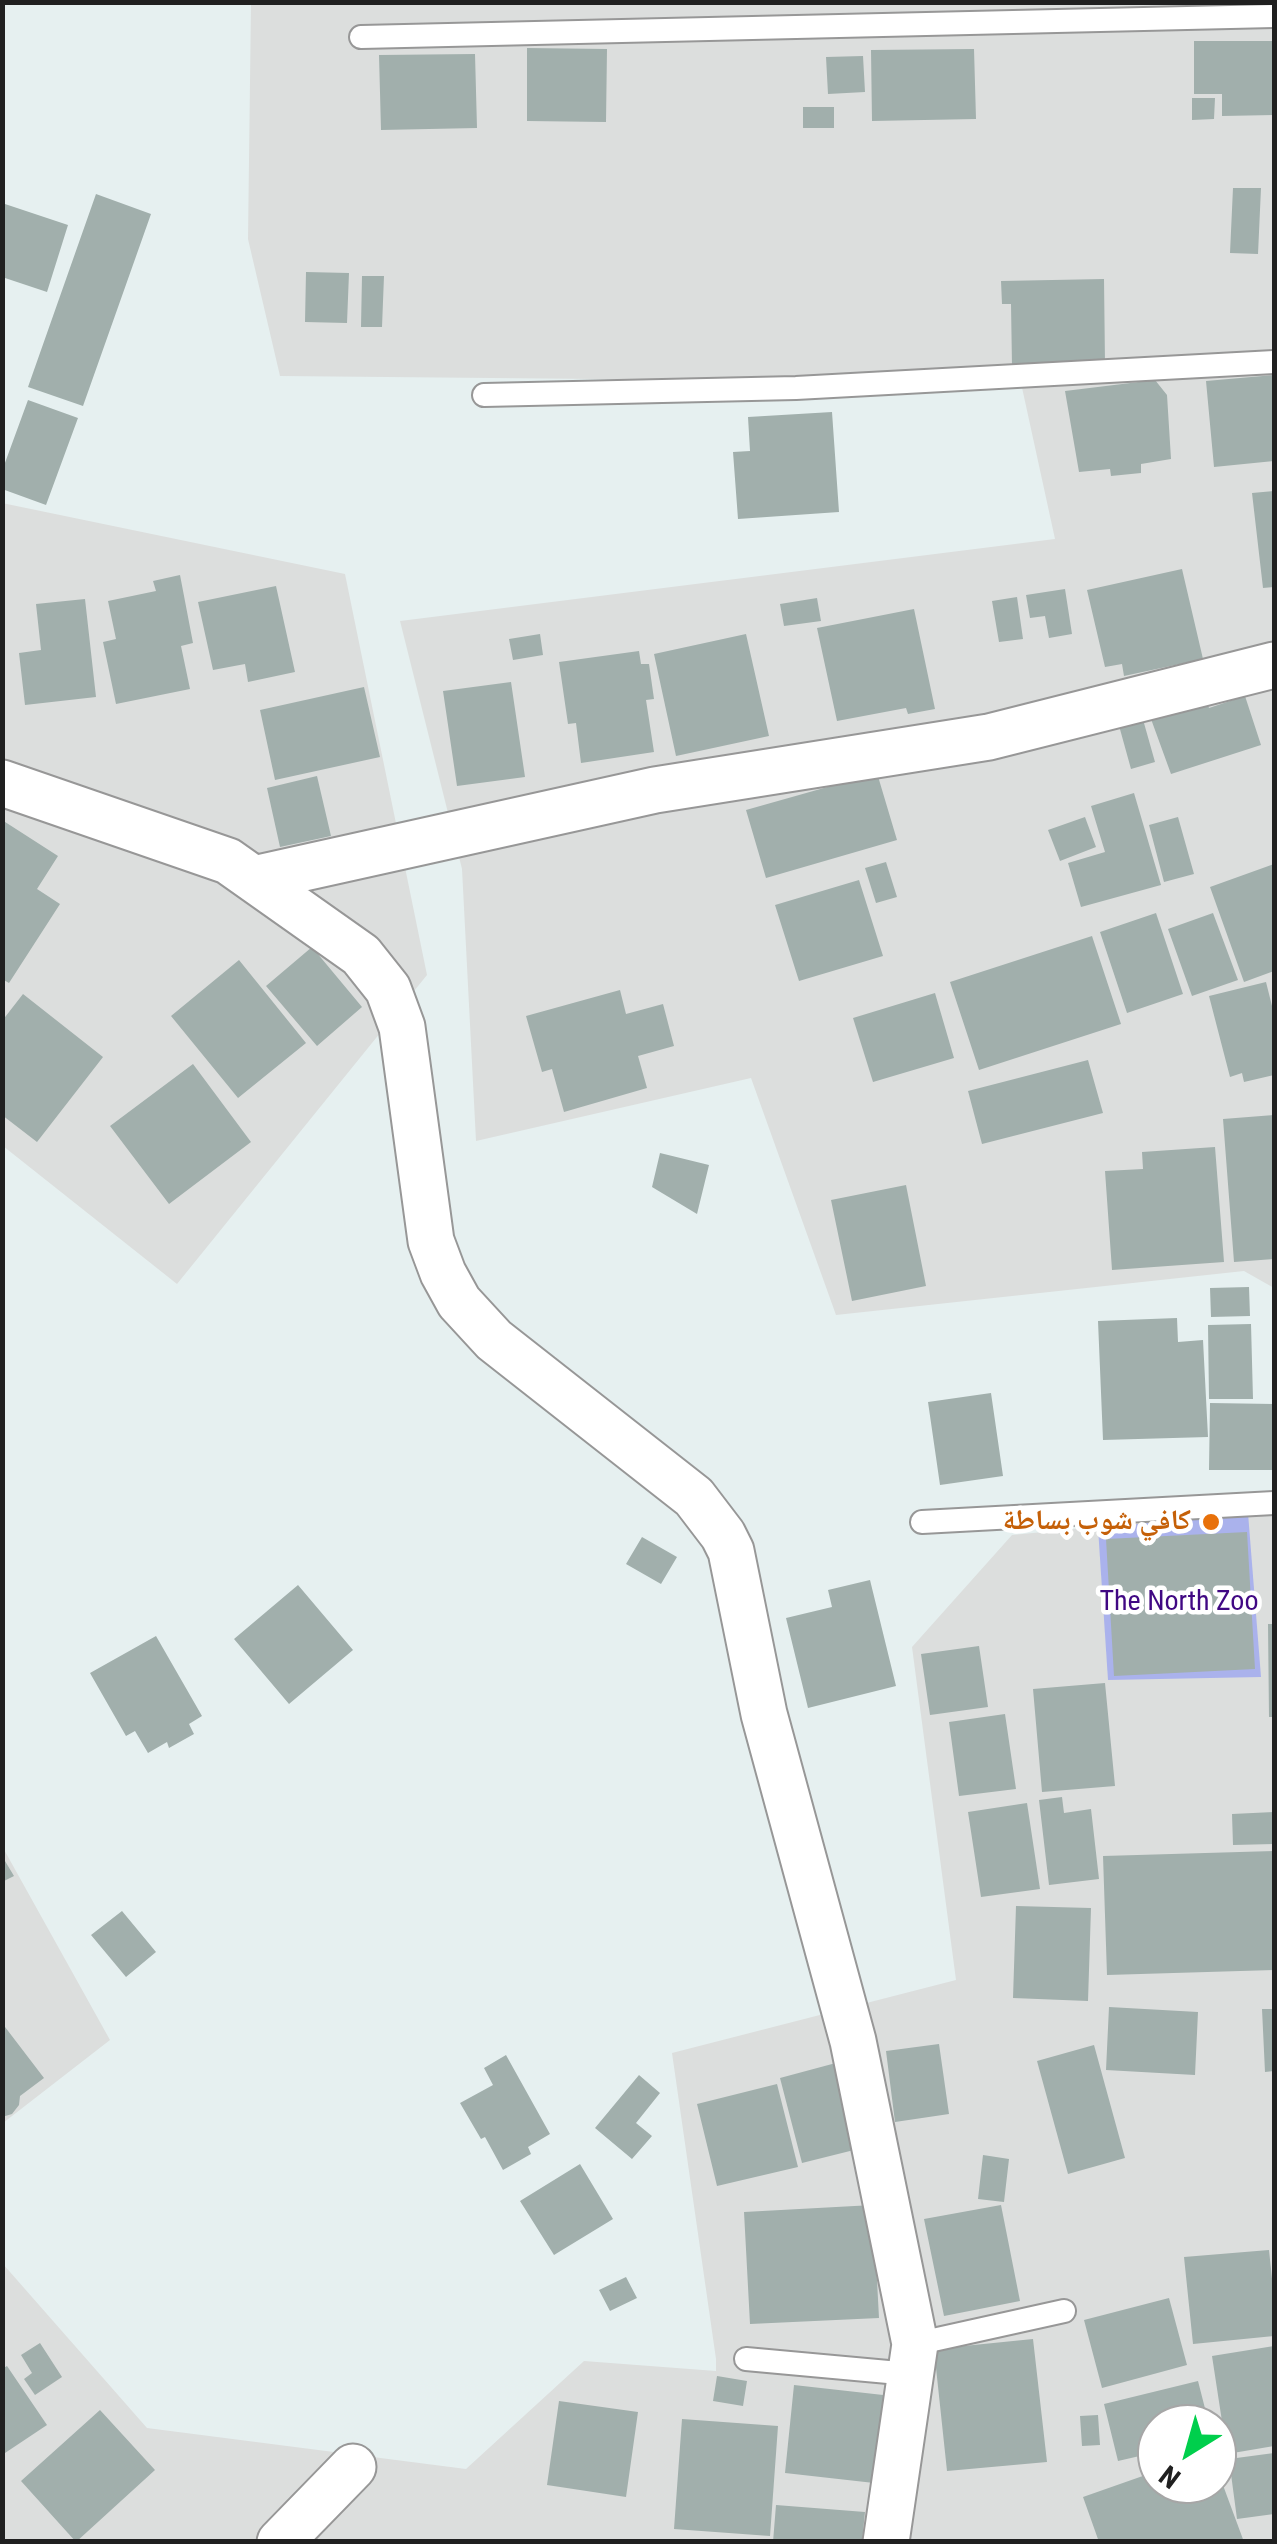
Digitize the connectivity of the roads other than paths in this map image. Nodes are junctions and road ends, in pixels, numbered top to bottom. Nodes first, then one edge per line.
1 (1274, 16) edge
2 (361, 38) dead end
3 (1274, 362) edge
4 (484, 395) dead end
5 (1274, 665) edge
6 (2, 784) edge
7 (254, 879) junction
8 (1274, 1503) edge
9 (922, 1522) dead end
10 (1064, 2311) dead end
11 (746, 2359) dead end
12 (912, 2359) junction
13 (354, 2468) dead end
14 (280, 2542) edge
15 (886, 2542) edge

1 - 2 lane
3 - 4 lane
5 - 7 street
6 - 7 street
7 - 12 street
8 - 9 lane
10 - 12 lane
11 - 12 lane
12 - 15 street
13 - 14 street

